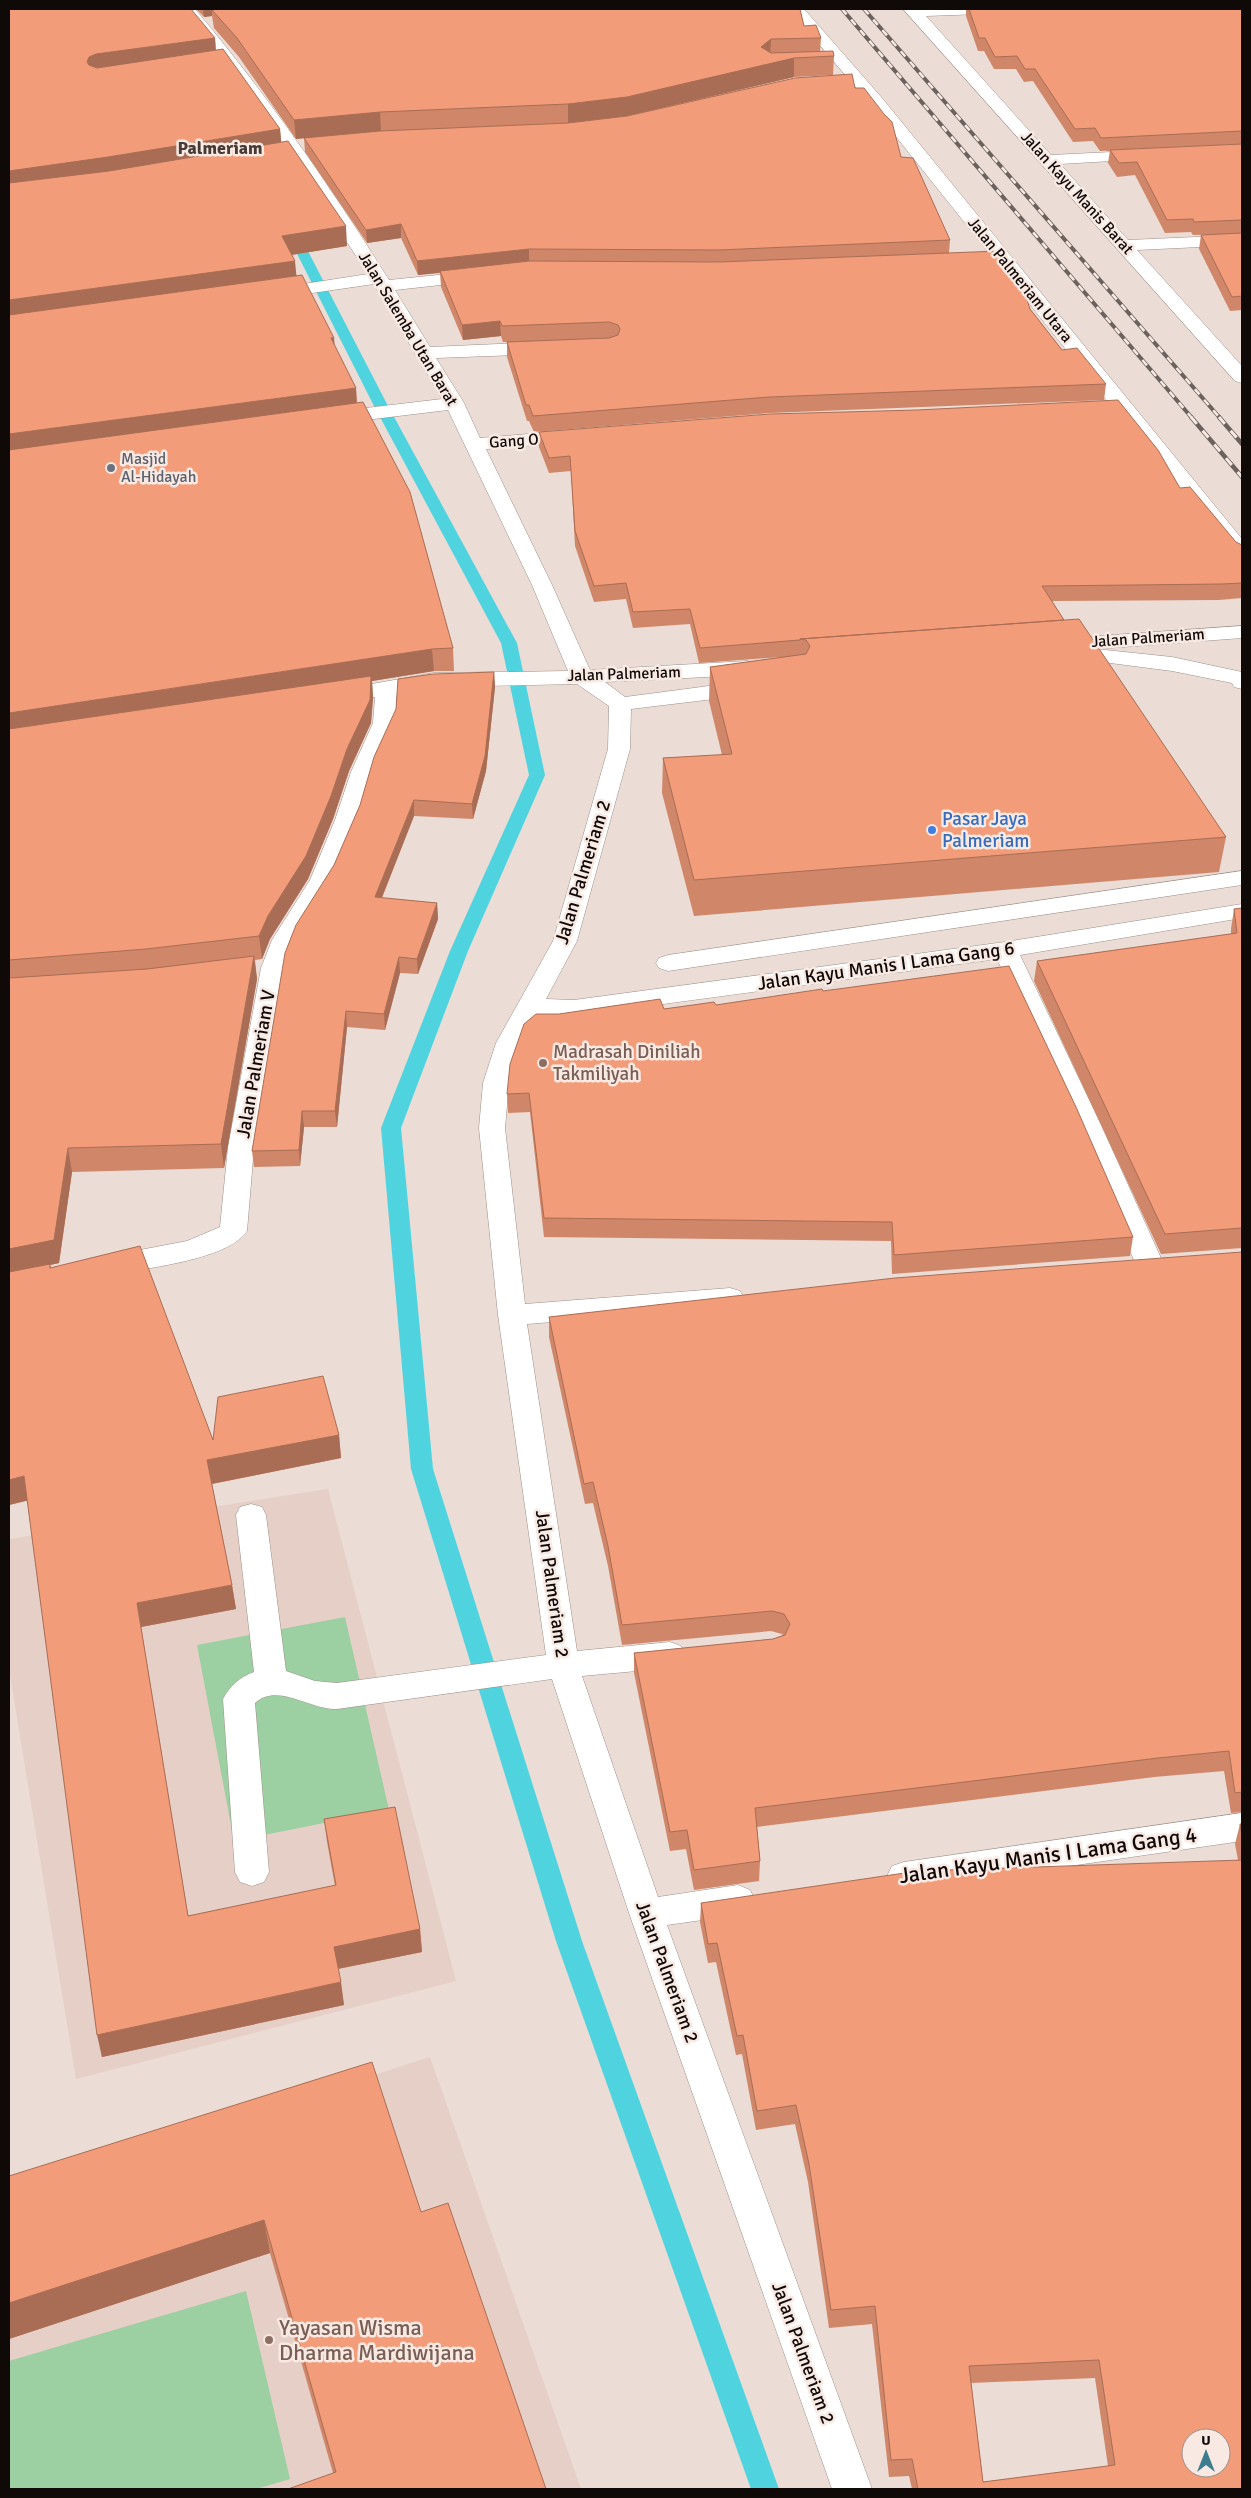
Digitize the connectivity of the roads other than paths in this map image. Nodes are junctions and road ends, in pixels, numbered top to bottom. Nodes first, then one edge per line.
1 (186, 9) edge
2 (796, 9) edge
3 (981, 9) edge
4 (912, 10) edge
5 (820, 64) edge
6 (842, 64) junction
7 (1166, 153) edge
8 (1048, 160) junction
9 (1242, 240) edge
10 (1125, 245) junction
11 (1003, 259) junction
12 (984, 260) edge
13 (490, 274) edge
14 (381, 282) junction
15 (256, 296) edge
16 (560, 348) edge
17 (423, 353) junction
18 (1242, 377) edge
19 (454, 403) junction
20 (1122, 407) junction
21 (1102, 408) edge
22 (313, 421) edge
23 (592, 435) edge
24 (474, 444) junction
25 (1242, 552) edge
26 (1230, 643) edge
27 (569, 677) junction
28 (1241, 680) edge
29 (386, 689) junction
30 (311, 701) edge
31 (620, 704) junction
32 (1242, 878) edge
33 (1242, 911) edge
34 (1005, 950) junction
35 (668, 963) dead end
36 (528, 1006) junction
37 (1178, 1265) edge
38 (1151, 1267) junction
39 (1122, 1269) edge
40 (87, 1270) edge
41 (758, 1296) edge
42 (512, 1314) junction
43 (251, 1515) dead end
44 (695, 1652) edge
45 (563, 1665) junction
46 (271, 1680) junction
47 (1242, 1826) edge
48 (252, 1872) dead end
49 (870, 1881) edge
50 (763, 1896) edge
51 (646, 1913) junction
52 (852, 2489) edge

1 - 14 street, Jalan Salemba Utan Barat
2 - 6 street, Jalan Palmeriam Utara
3 - 4 street
4 - 8 street, Jalan Kayu Manis Barat
5 - 6 street
6 - 11 street, Jalan Palmeriam Utara
7 - 8 street
8 - 10 street, Jalan Kayu Manis Barat
9 - 10 street
10 - 18 street, Jalan Kayu Manis Barat
11 - 12 street
11 - 20 street, Jalan Palmeriam Utara
13 - 14 street
14 - 15 street
14 - 17 street, Jalan Salemba Utan Barat
16 - 17 street
17 - 19 street, Jalan Salemba Utan Barat
19 - 22 street
19 - 24 street, Jalan Salemba Utan Barat
20 - 21 street
20 - 25 street, Jalan Palmeriam Utara
23 - 24 street, Gang O
24 - 27 street, Jalan Salemba Utan Barat
26 - 28 street
26 - 28 street, Jalan Palmeriam
27 - 29 street, Jalan Palmeriam
27 - 31 street
27 - 31 street, Jalan Palmeriam
29 - 30 street, Jalan Palmeriam
29 - 40 street, Jalan Palmeriam V
31 - 36 street, Jalan Palmeriam 2
32 - 35 street
33 - 34 street, Jalan Kayu Manis I Lama Gang 6
34 - 36 street, Jalan Kayu Manis I Lama Gang 6
34 - 38 street
36 - 42 street, Jalan Palmeriam 2
37 - 38 street
38 - 39 street
41 - 42 street
42 - 45 street, Jalan Palmeriam 2
43 - 46 street
44 - 45 street
45 - 46 street
45 - 51 street, Jalan Palmeriam 2
46 - 48 street
47 - 49 street, Jalan Kayu Manis I Lama Gang 4
50 - 51 street
51 - 52 street, Jalan Palmeriam 2

